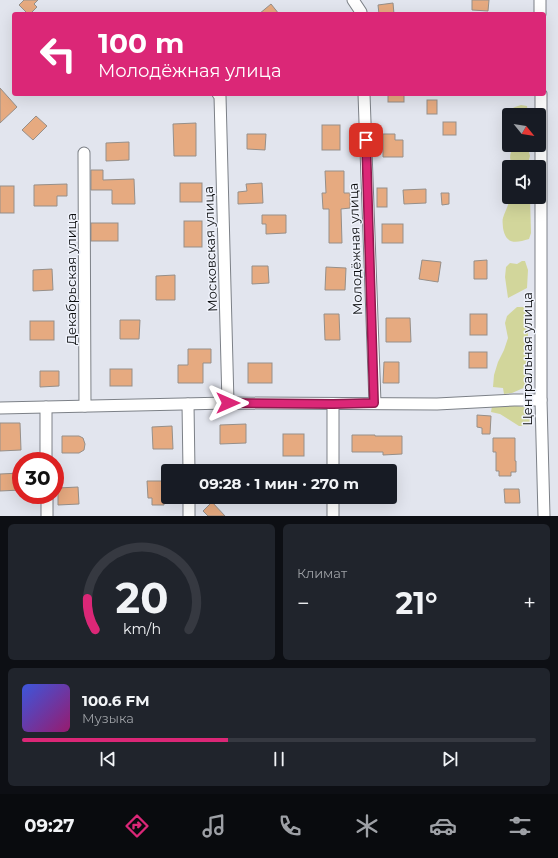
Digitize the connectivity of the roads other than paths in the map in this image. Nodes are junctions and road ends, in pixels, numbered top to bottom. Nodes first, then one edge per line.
1 (353, 0) edge
2 (540, 0) edge
3 (361, 12) edge
4 (540, 12) edge
5 (220, 96) edge
6 (364, 96) edge
7 (541, 96) edge
8 (84, 153) dead end
9 (541, 400) junction
10 (228, 403) junction
11 (374, 403) junction
12 (188, 404) junction
13 (333, 404) junction
14 (85, 406) junction
15 (46, 407) junction
16 (0, 408) edge
17 (46, 452) edge
18 (189, 464) edge
19 (333, 464) edge
20 (47, 504) edge
21 (189, 504) edge
22 (333, 504) edge
23 (47, 516) edge
24 (189, 516) edge
25 (333, 516) edge
26 (544, 516) edge

1 - 3 street
2 - 4 street
5 - 10 street, Московская улица
6 - 11 street, Молодёжная улица
7 - 9 street, Центральная улица
8 - 14 street, Декабрьская улица
9 - 11 street
9 - 26 street, Центральная улица
10 - 12 street
10 - 13 street
11 - 13 street
12 - 14 street
12 - 18 street
13 - 19 street
14 - 15 street
15 - 16 street
15 - 17 street
20 - 23 street
21 - 24 street
22 - 25 street

